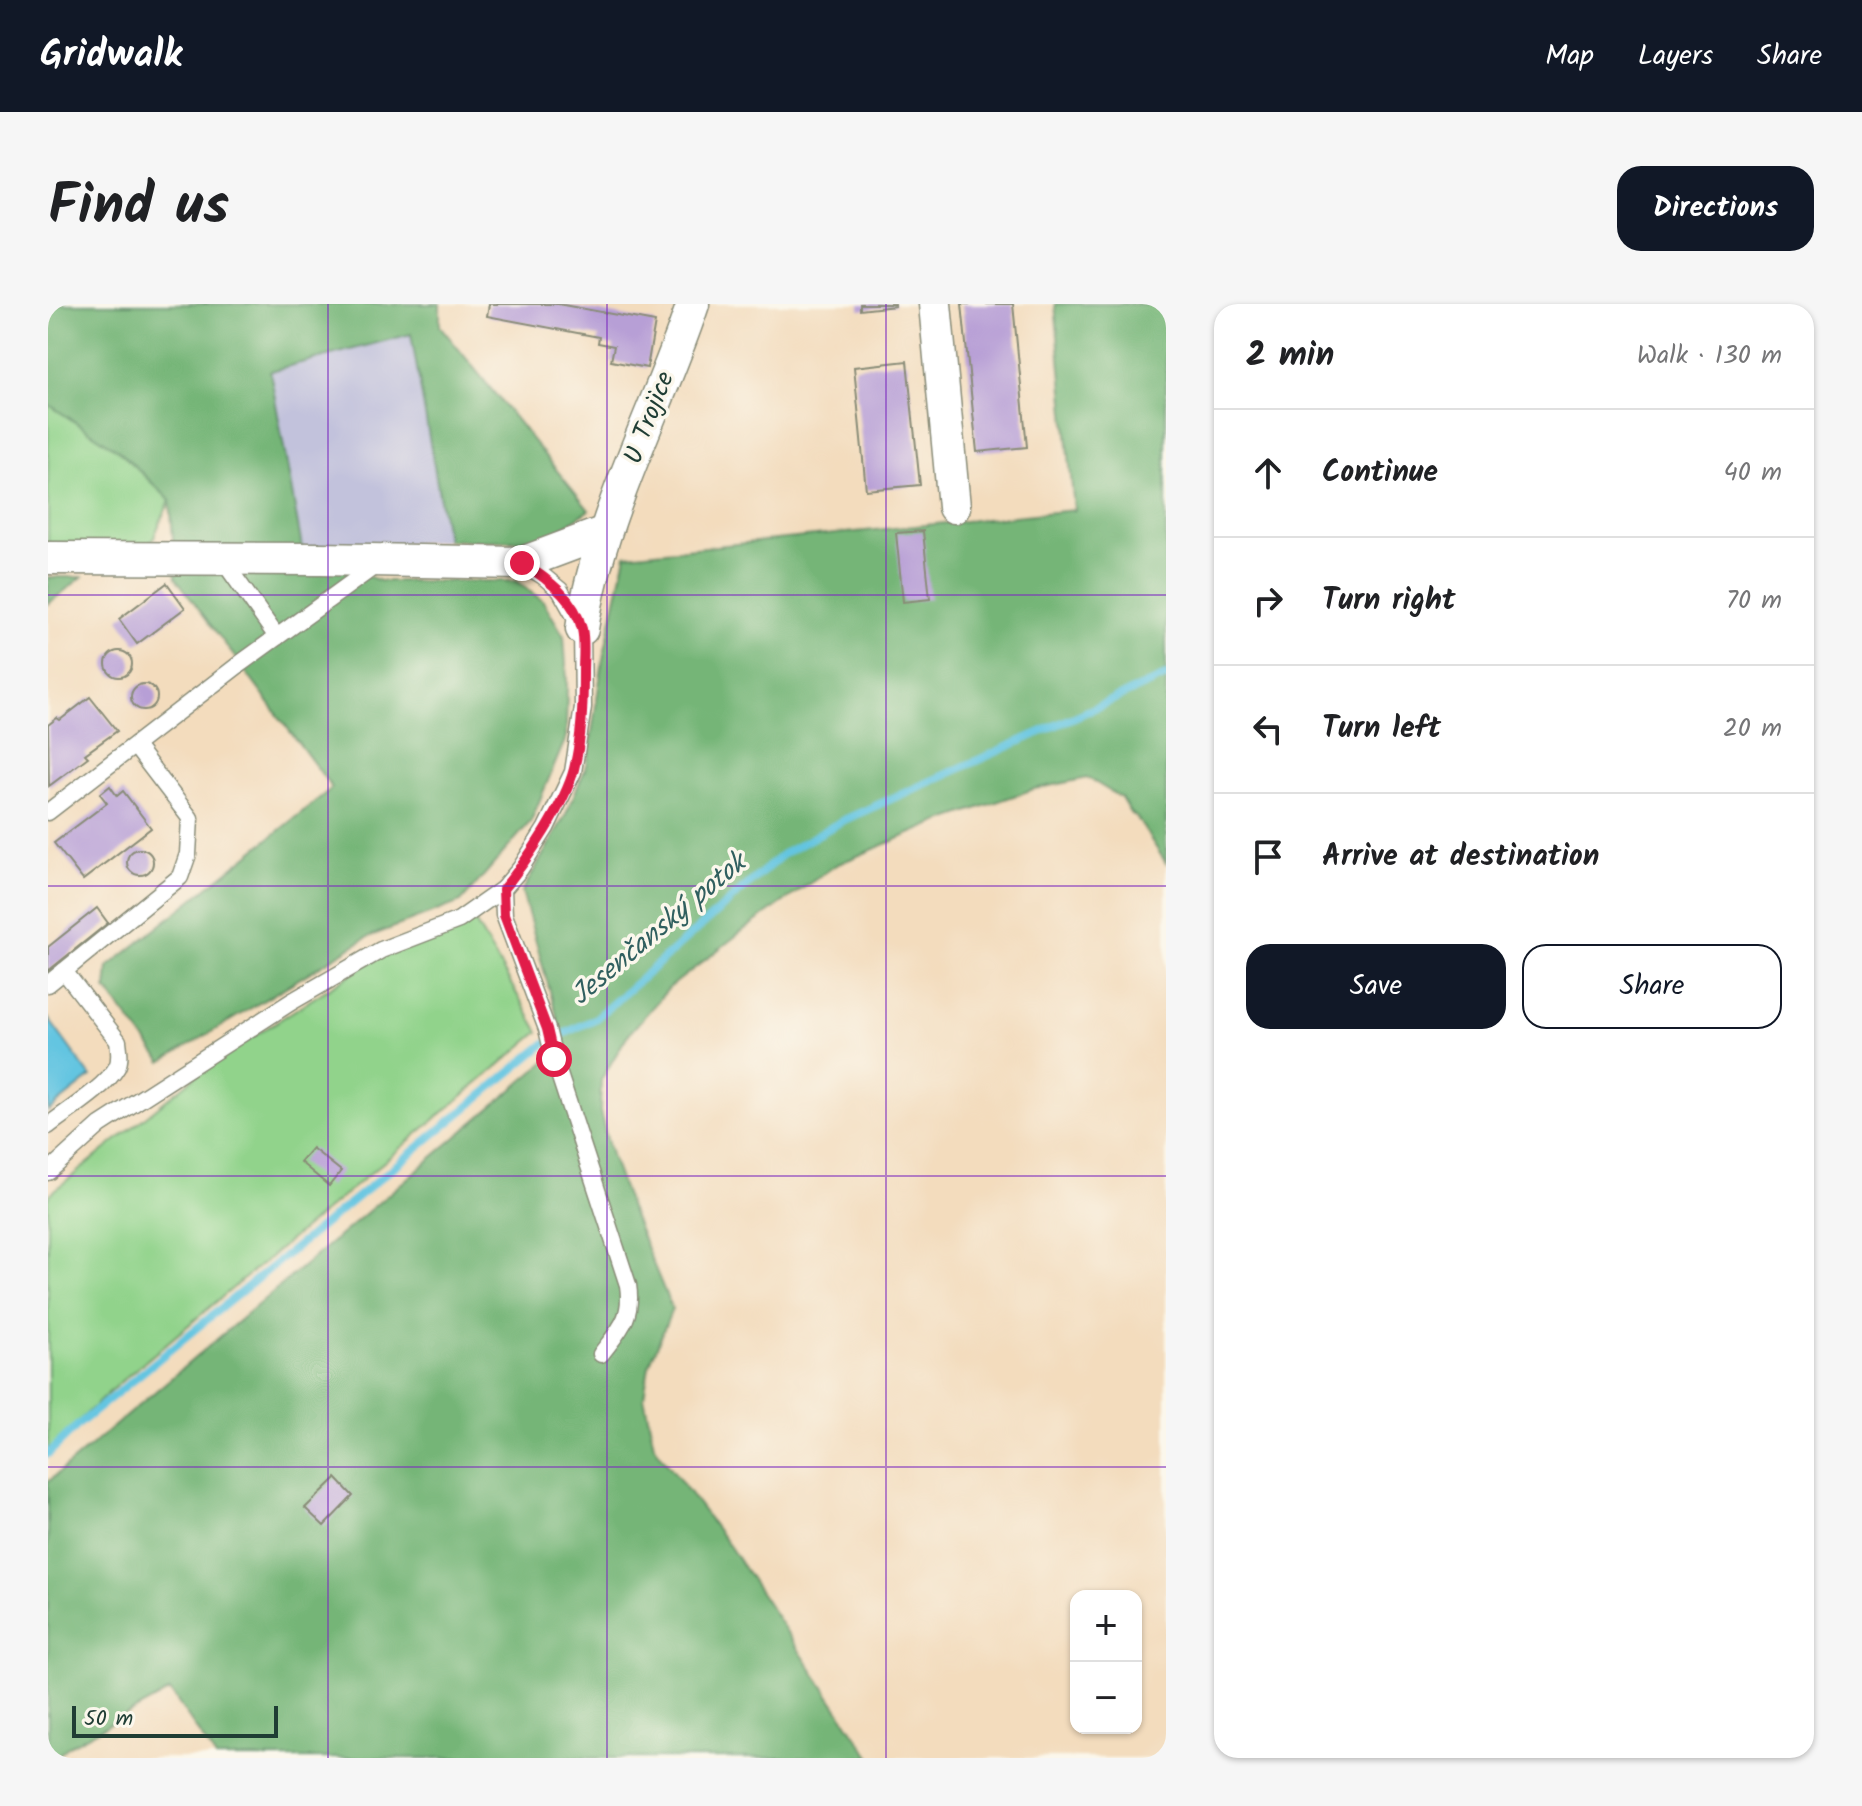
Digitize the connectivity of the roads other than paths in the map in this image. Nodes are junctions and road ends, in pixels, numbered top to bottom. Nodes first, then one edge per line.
1 (693, 304) edge
2 (935, 304) edge
3 (954, 507) dead end
4 (605, 532) junction
5 (48, 558) edge
6 (221, 558) junction
7 (383, 560) junction
8 (522, 563) junction
9 (582, 629) junction
10 (277, 637) junction
11 (135, 746) junction
12 (48, 812) edge
13 (503, 889) junction
14 (64, 971) junction
15 (48, 984) edge
16 (48, 1126) edge
17 (48, 1172) edge
18 (601, 1354) dead end

1 - 4 street, U Trojice
2 - 3 street
4 - 8 street
4 - 9 street, U Trojice
5 - 6 street
6 - 7 street
6 - 10 lane
7 - 8 street
7 - 10 lane
8 - 9 lane
9 - 13 lane
10 - 11 lane
11 - 12 lane
11 - 14 lane
13 - 17 lane
13 - 18 lane
14 - 15 lane
14 - 16 lane

